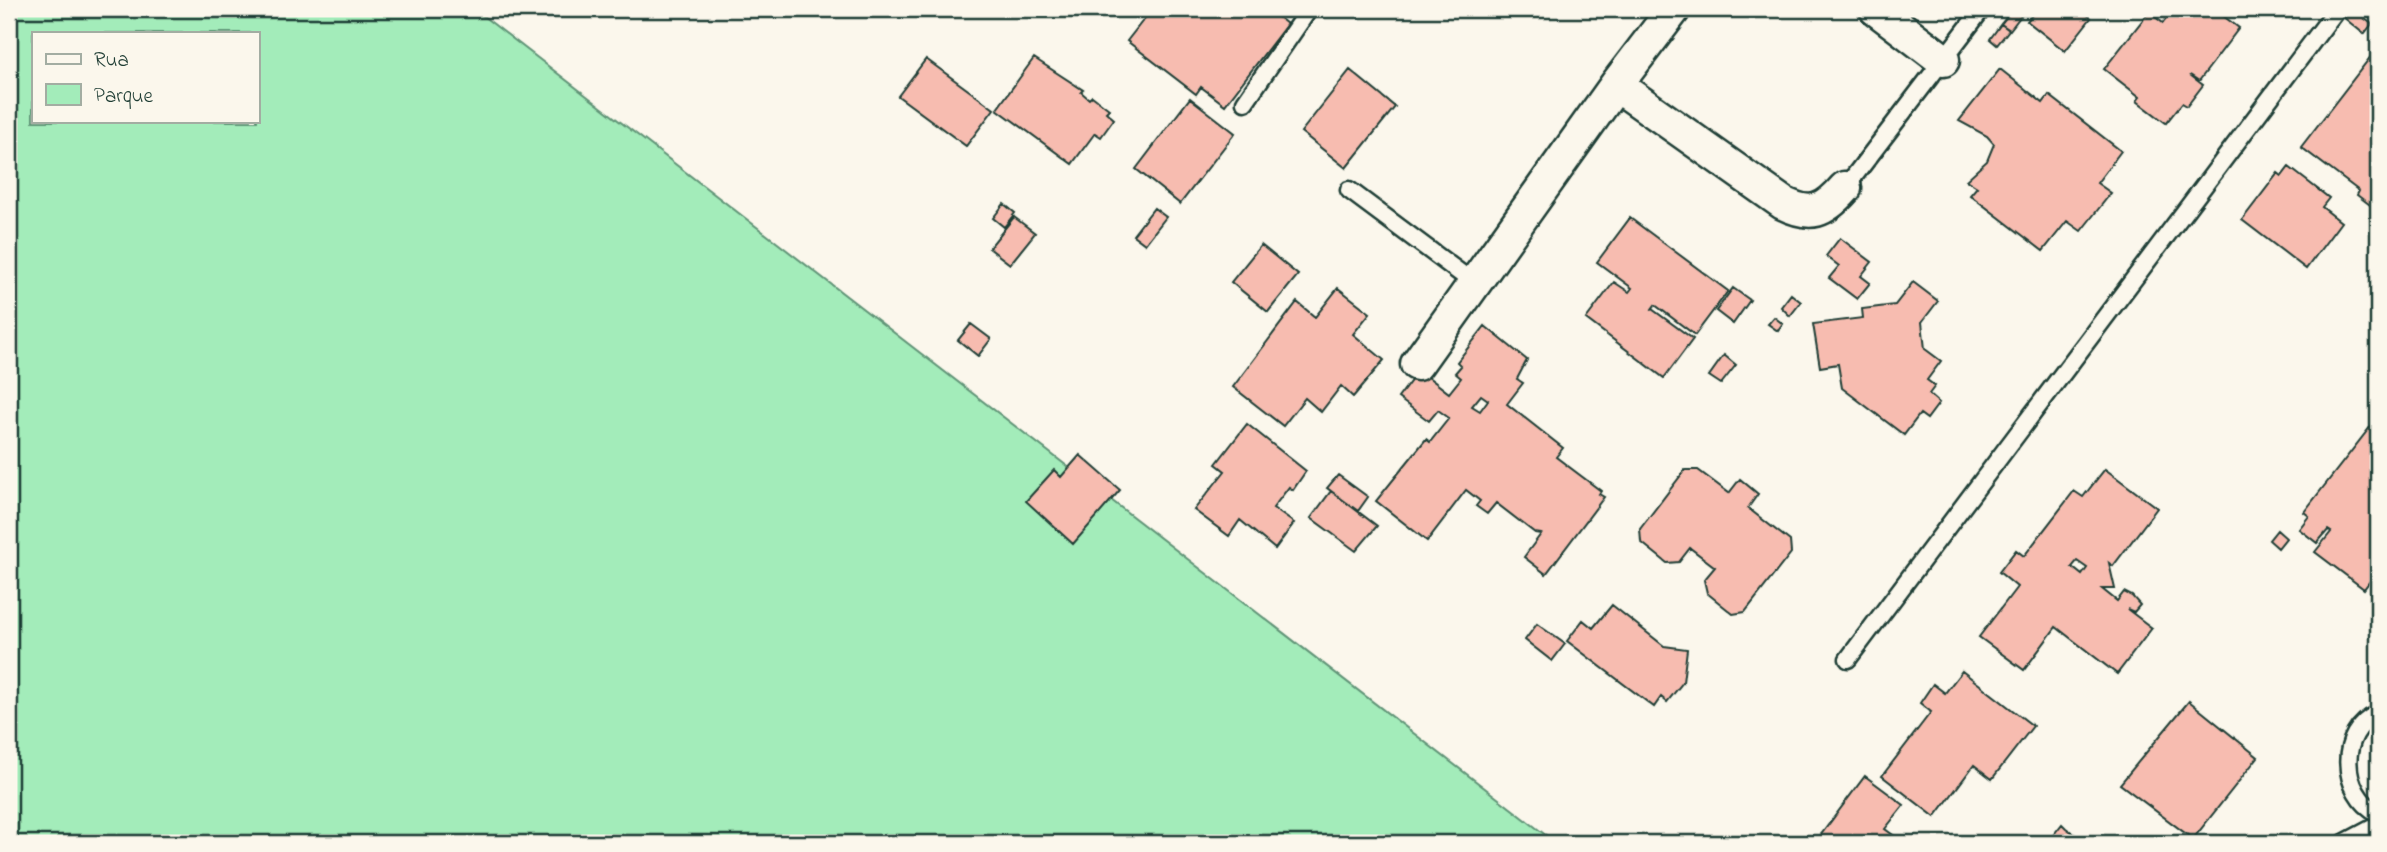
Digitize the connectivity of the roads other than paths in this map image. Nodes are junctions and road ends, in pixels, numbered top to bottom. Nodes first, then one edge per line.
1 (1309, 9) edge
2 (1674, 9) edge
3 (1876, 9) edge
4 (1982, 9) edge
5 (2337, 9) edge
6 (1943, 60) junction
7 (1616, 85) junction
8 (1245, 102) dead end
9 (1845, 188) joint
10 (1349, 190) dead end
11 (1475, 284) junction
12 (1417, 364) dead end
13 (1848, 659) dead end
14 (2378, 714) edge
15 (2378, 813) edge
16 (2378, 825) edge
17 (2344, 843) edge

1 - 8 lane
2 - 7 street
3 - 6 street
4 - 6 lane
5 - 13 lane
6 - 9 lane
7 - 9 street
7 - 11 street
10 - 11 lane
11 - 12 street
14 - 15 lane
16 - 17 lane

